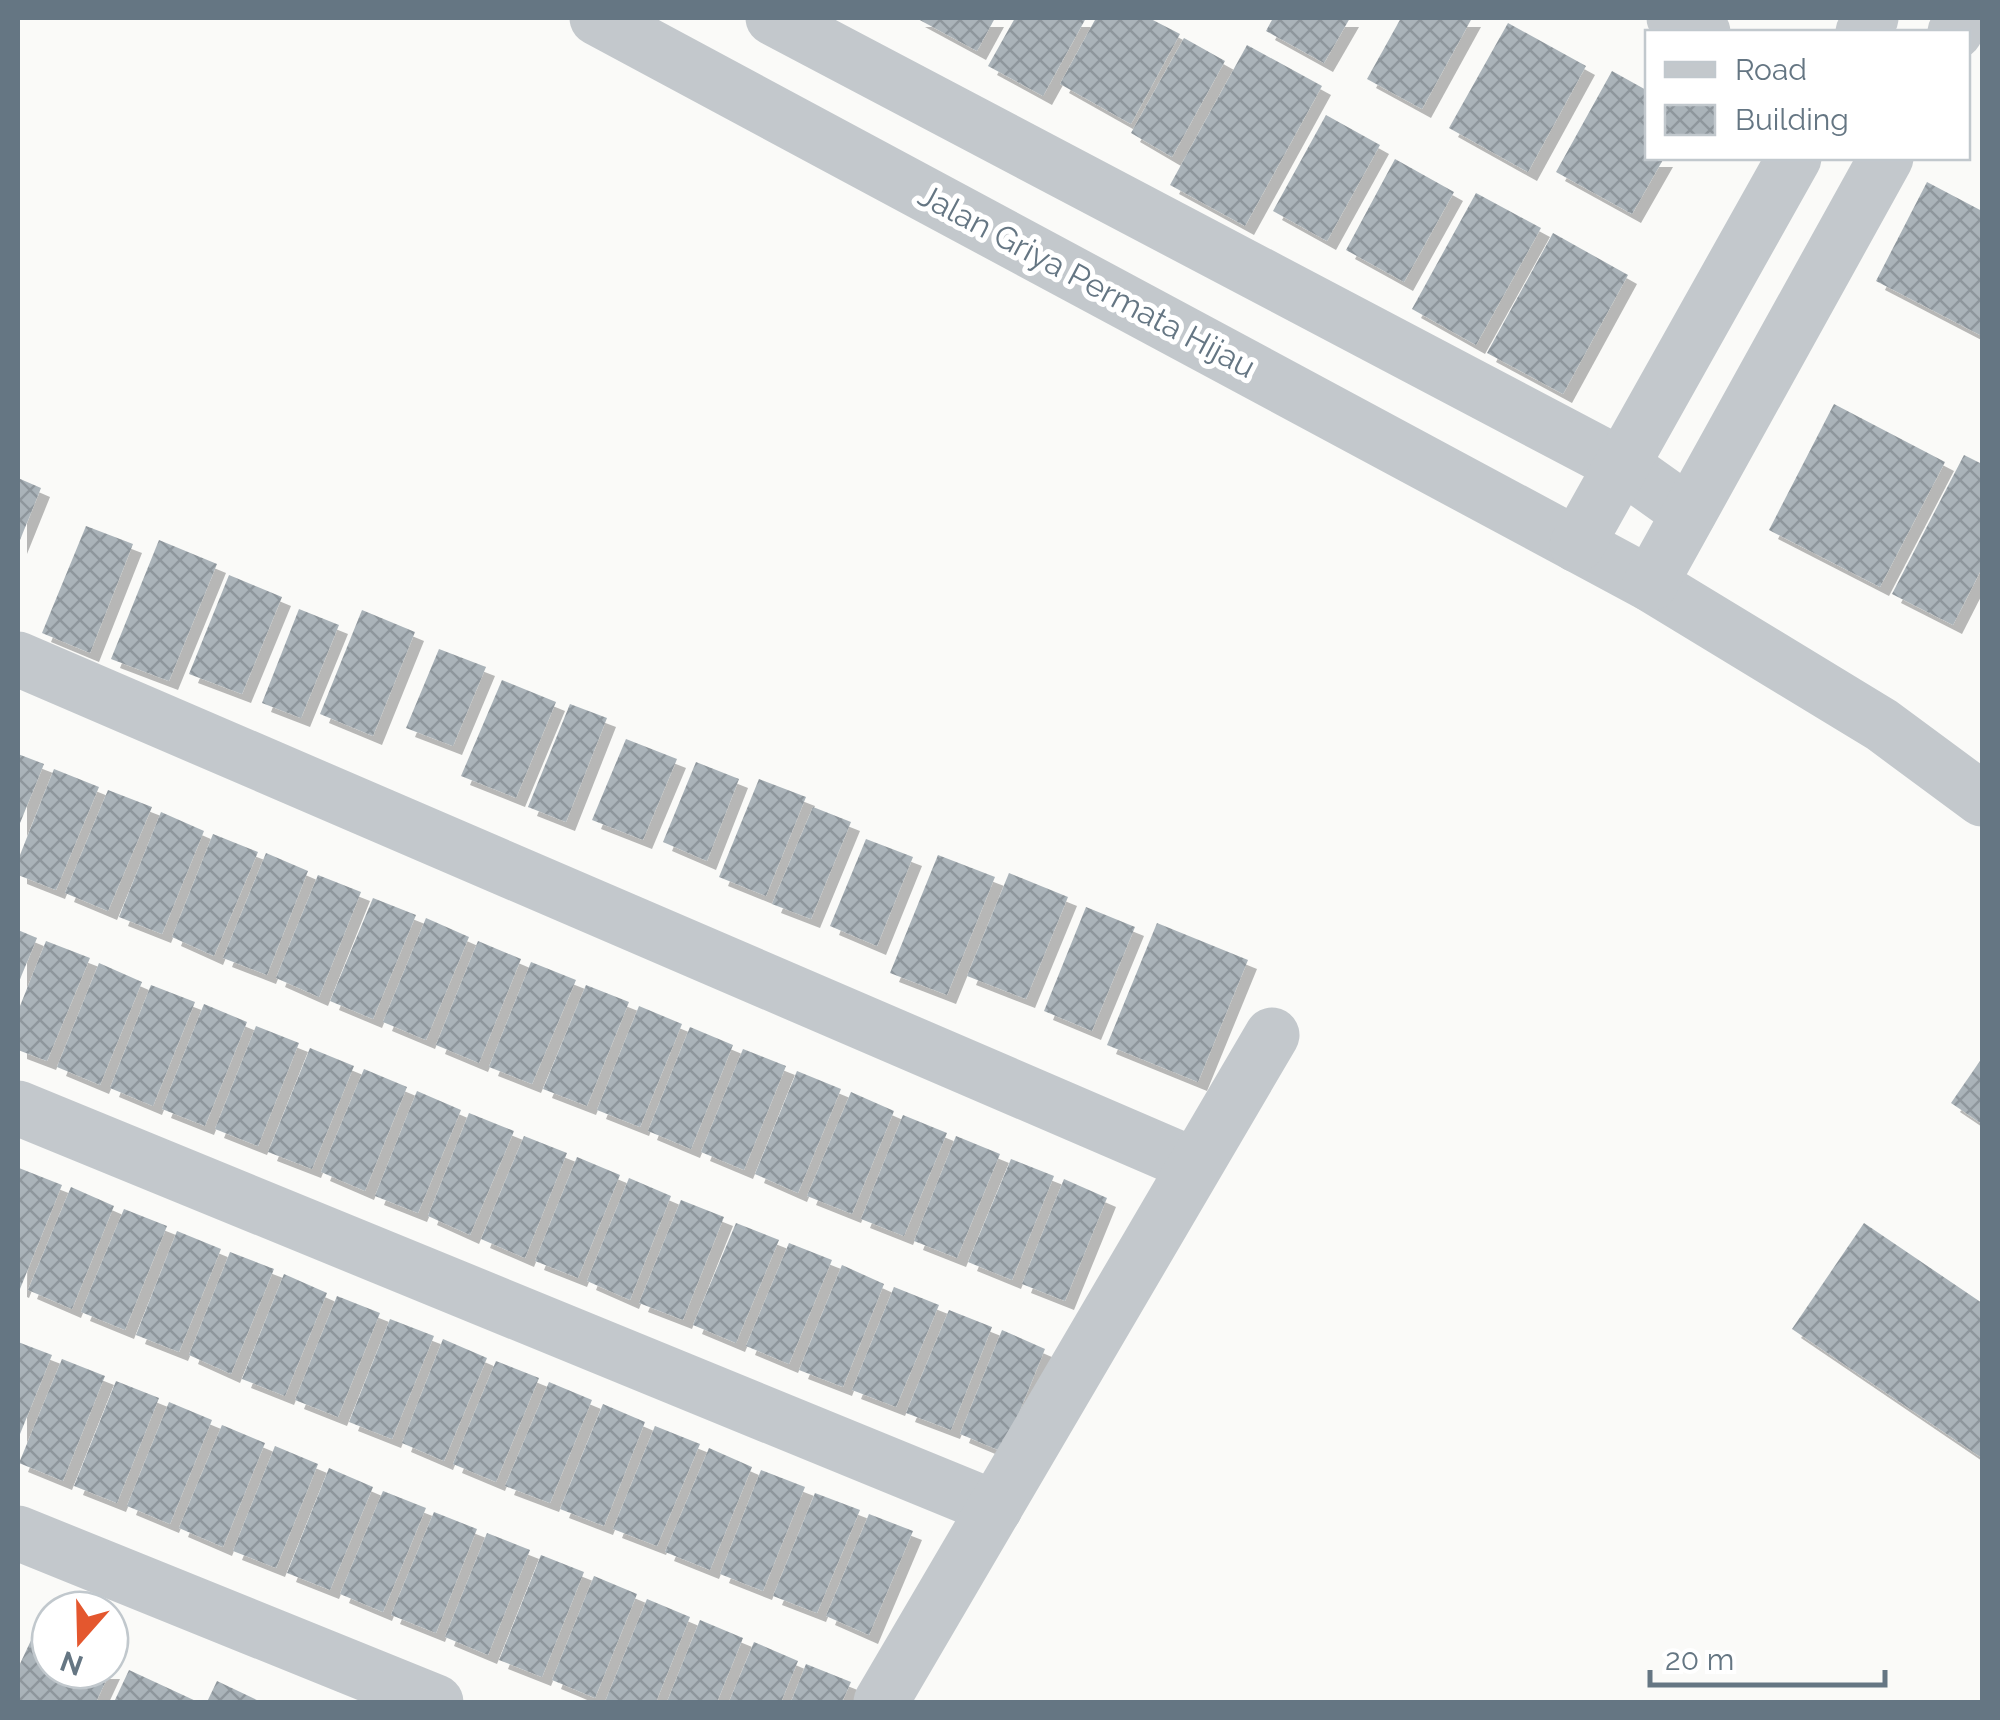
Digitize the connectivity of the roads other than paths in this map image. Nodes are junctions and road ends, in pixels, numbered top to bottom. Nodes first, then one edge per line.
1 (597, 18) edge
2 (774, 18) edge
3 (1674, 18) edge
4 (1698, 30) edge
5 (1793, 160) edge
6 (1885, 160) edge
7 (1624, 466) junction
8 (1689, 513) junction
9 (1577, 545) junction
10 (1650, 584) junction
11 (18, 659) edge
12 (1982, 799) edge
13 (1272, 1035) dead end
14 (18, 1108) edge
15 (1194, 1165) junction
16 (995, 1508) junction
17 (18, 1534) edge
18 (436, 1702) edge
19 (881, 1702) edge

1 - 9 street, Jalan Griya Permata Hijau
2 - 7 street
3 - 4 street
5 - 7 street
6 - 8 street
7 - 8 street
7 - 9 street
8 - 10 street
9 - 10 street, Jalan Griya Permata Hijau
10 - 12 street, Jalan Griya Permata Hijau
11 - 15 street
13 - 15 street
14 - 16 street
15 - 16 street
16 - 19 street
17 - 18 street

